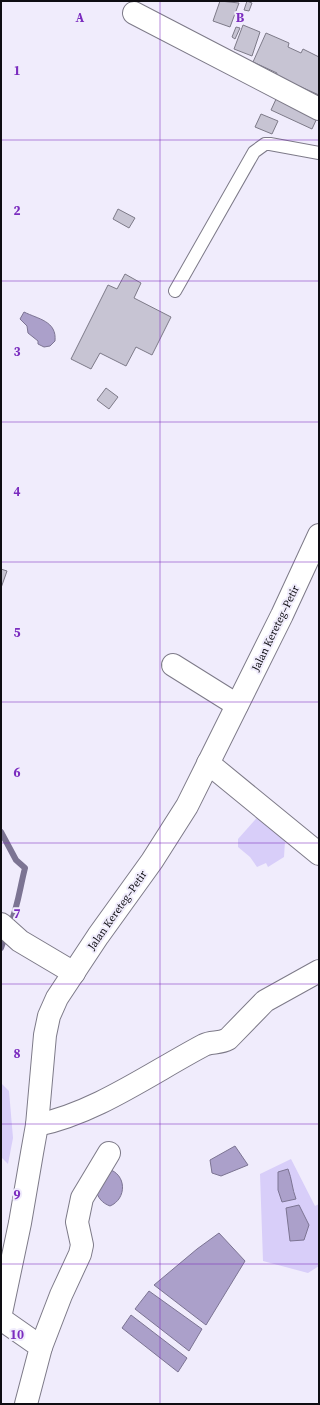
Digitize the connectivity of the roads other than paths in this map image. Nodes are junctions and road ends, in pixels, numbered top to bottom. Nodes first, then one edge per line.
1 (134, 13) dead end
2 (319, 109) edge
3 (319, 153) edge
4 (175, 291) dead end
5 (319, 535) edge
6 (173, 665) dead end
7 (237, 705) junction
8 (208, 763) junction
9 (319, 854) edge
10 (1, 924) edge
11 (319, 971) edge
12 (74, 974) junction
13 (37, 1125) junction
14 (109, 1153) dead end
15 (1, 1313) edge
16 (1, 1319) edge
17 (41, 1347) junction
18 (26, 1404) edge

1 - 2 street
3 - 4 lane
5 - 7 street, Jalan Kereteg–Petir
6 - 7 street
7 - 8 street, Jalan Kereteg–Petir
8 - 9 street
8 - 12 street, Jalan Kereteg–Petir
10 - 12 street
11 - 13 street
12 - 13 street, Jalan Kereteg–Petir
13 - 15 street, Jalan Kereteg–Petir
14 - 17 street
16 - 17 street
17 - 18 street

